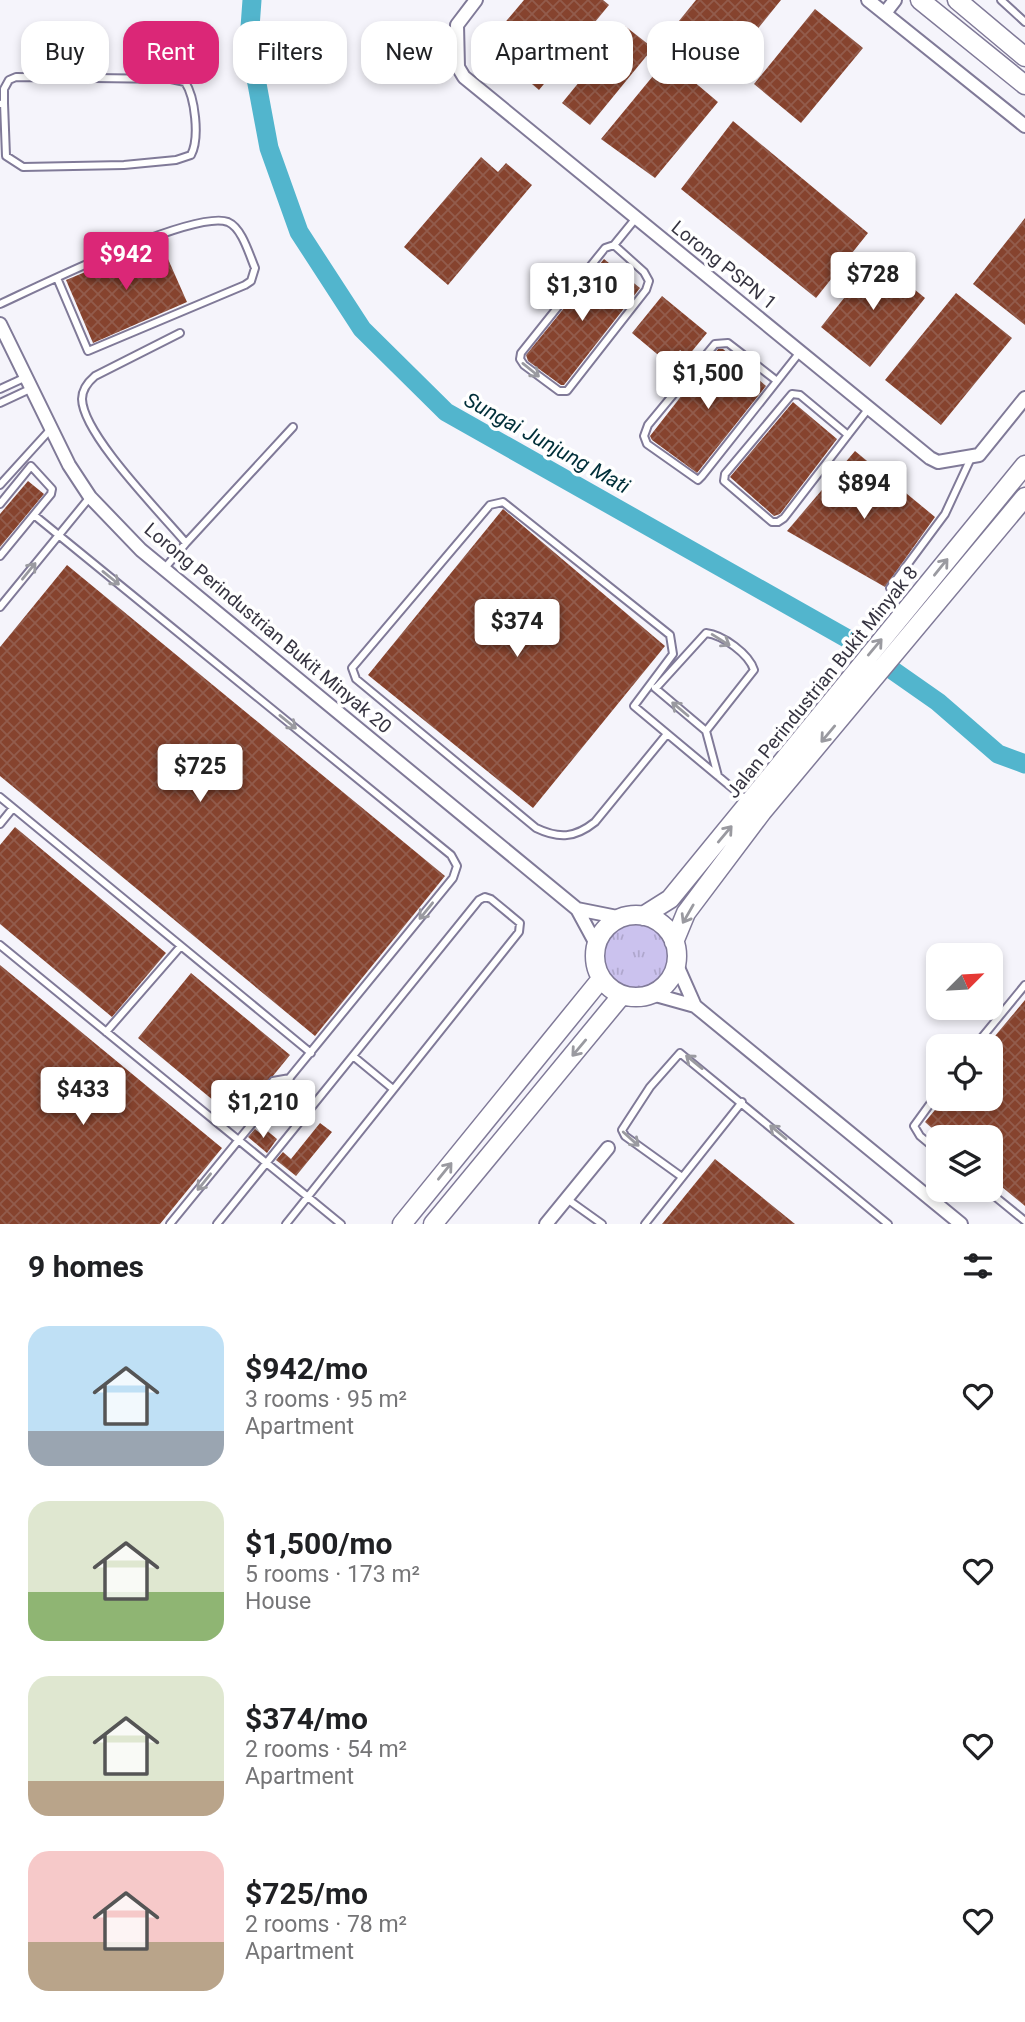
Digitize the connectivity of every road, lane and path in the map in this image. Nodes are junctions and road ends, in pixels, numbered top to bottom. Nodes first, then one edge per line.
1 (476, 0) edge
2 (868, 0) edge
3 (895, 0) edge
4 (920, 0) edge
5 (957, 0) edge
6 (1002, 0) edge
7 (885, 13) junction
8 (1025, 22) edge
9 (1025, 57) edge
10 (1025, 85) edge
11 (2, 104) edge
12 (1025, 126) edge
13 (636, 218) junction
14 (614, 245) junction
15 (57, 278) junction
16 (0, 304) edge
17 (0, 324) edge
18 (180, 333) dead end
19 (800, 352) junction
20 (777, 381) junction
21 (27, 384) junction
22 (0, 389) edge
23 (1025, 398) edge
24 (0, 403) edge
25 (869, 408) junction
26 (293, 427) dead end
27 (49, 431) junction
28 (848, 435) junction
29 (971, 458) junction
30 (1025, 466) edge
31 (0, 485) edge
32 (1025, 496) edge
33 (90, 497) junction
34 (0, 504) edge
35 (34, 515) junction
36 (58, 535) junction
37 (186, 543) junction
38 (0, 556) edge
39 (164, 569) junction
40 (891, 588) dead end
41 (0, 607) edge
42 (666, 663) junction
43 (673, 668) junction
44 (653, 686) junction
45 (706, 731) junction
46 (667, 734) junction
47 (718, 776) junction
48 (0, 797) edge
49 (13, 808) junction
50 (756, 808) junction
51 (0, 824) edge
52 (578, 909) junction
53 (643, 916) junction
54 (622, 918) junction
55 (674, 942) junction
56 (596, 944) junction
57 (0, 945) edge
58 (181, 946) junction
59 (676, 962) junction
60 (601, 979) junction
61 (1025, 985) edge
62 (652, 994) junction
63 (622, 995) junction
64 (695, 1006) junction
65 (106, 1032) junction
66 (985, 1034) edge
67 (311, 1053) junction
68 (353, 1056) junction
69 (290, 1078) junction
70 (393, 1089) junction
71 (742, 1102) junction
72 (926, 1110) edge
73 (260, 1115) junction
74 (239, 1140) junction
75 (926, 1141) edge
76 (608, 1148) dead end
77 (267, 1163) junction
78 (682, 1177) junction
79 (926, 1193) edge
80 (308, 1197) junction
81 (567, 1199) junction
82 (936, 1202) edge
83 (1002, 1202) edge
84 (1025, 1221) edge
85 (170, 1224) edge
86 (217, 1224) edge
87 (286, 1224) edge
88 (341, 1224) edge
89 (402, 1224) edge
90 (433, 1224) edge
91 (546, 1224) edge
92 (602, 1224) edge
93 (645, 1224) edge
94 (888, 1224) edge
95 (960, 1224) edge

1 - 13 street, Lorong PSPN 1
2 - 7 street
3 - 7 street
4 - 10 street
5 - 9 street
6 - 8 lane
7 - 12 street
11 - 11 lane
13 - 14 lane
13 - 19 street, Lorong PSPN 1
14 -> 14 lane
15 - 15 lane
15 - 16 lane
17 - 21 street, Lorong Perindustrian Bukit Minyak 20
18 - 37 lane
19 - 20 lane
19 - 25 street, Lorong PSPN 1
20 - 20 lane
21 - 22 lane
21 - 24 lane
21 - 27 street, Lorong Perindustrian Bukit Minyak 20
23 - 29 street
25 - 28 lane
25 - 29 street, Lorong PSPN 1
26 - 37 lane
27 - 31 lane
27 - 33 street, Lorong Perindustrian Bukit Minyak 20
28 - 28 lane
29 - 40 lane
50 -> 30 street, Jalan Perindustrian Bukit Minyak 8
32 -> 50 street, Jalan Perindustrian Bukit Minyak 8
33 - 36 lane
33 - 39 street, Lorong Perindustrian Bukit Minyak 20
34 - 35 lane
35 - 36 lane
35 - 38 lane
41 -> 36 lane
36 -> 67 lane
37 - 39 lane
39 - 52 street, Lorong Perindustrian Bukit Minyak 20
42 - 43 lane
42 - 44 lane
42 - 46 lane
43 - 44 lane
43 -> 45 lane
45 -> 44 lane
44 - 46 lane
45 - 47 lane
46 - 47 lane
47 - 50 lane
48 - 49 lane
49 - 51 lane
49 - 58 lane
53 -> 50 street, Jalan Perindustrian Bukit Minyak 8
50 -> 55 street, Jalan Perindustrian Bukit Minyak 8
52 - 54 street
52 - 56 street
53 - 54 street
53 - 55 street
54 - 56 street
55 - 59 street
56 - 60 street
57 - 65 lane
58 - 65 lane
58 - 67 lane
59 - 62 street
59 - 64 street
60 - 63 street
89 -> 60 street
61 - 66 lane
62 - 63 street
62 - 64 street
63 -> 90 street
64 - 79 street
65 - 74 lane
67 - 69 lane
68 - 70 lane
68 - 70 lane
68 - 77 lane
69 - 73 lane
69 - 73 lane
70 - 80 lane
71 - 78 lane
71 -> 78 lane
94 -> 71 lane
72 - 75 lane
73 - 74 lane
74 - 77 lane
74 -> 85 lane
76 - 81 street
77 - 80 lane
77 - 86 lane
78 - 93 lane
80 - 87 lane
80 - 88 lane
81 - 91 street
81 - 92 lane
82 - 95 street
83 - 84 lane

